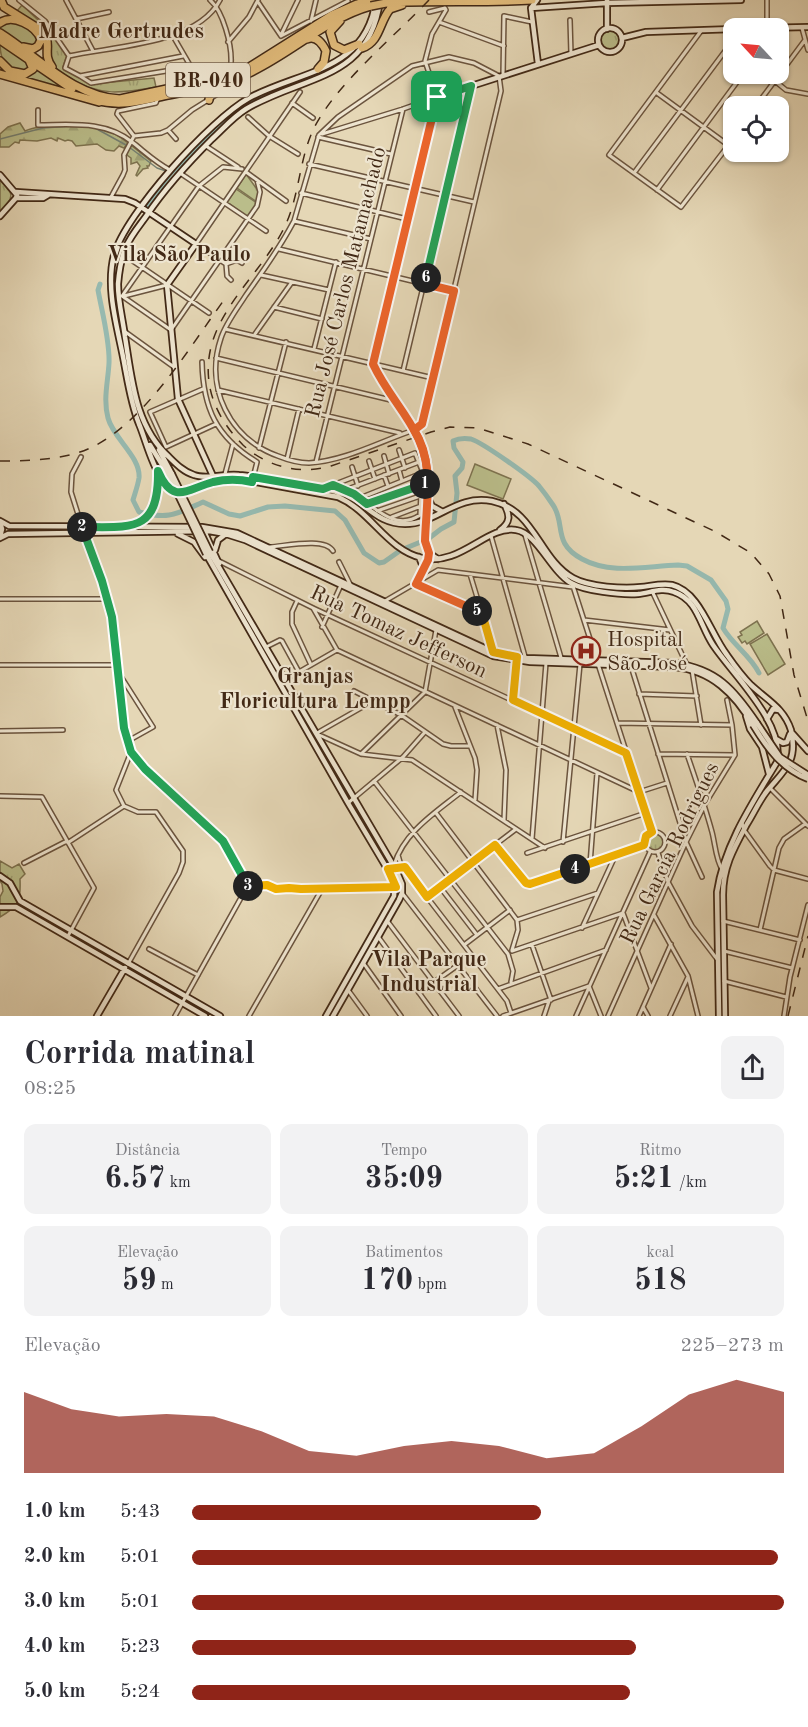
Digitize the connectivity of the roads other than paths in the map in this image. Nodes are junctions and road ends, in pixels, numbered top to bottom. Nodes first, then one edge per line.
1 (1, 0) edge
2 (19, 0) edge
3 (66, 0) edge
4 (210, 0) edge
5 (220, 0) edge
6 (258, 0) edge
7 (298, 0) edge
8 (316, 0) edge
9 (425, 0) edge
10 (537, 0) edge
11 (741, 0) edge
12 (766, 0) edge
13 (376, 1) edge
14 (515, 1) edge
15 (607, 2) edge
16 (347, 3) edge
17 (531, 4) edge
18 (217, 6) junction
19 (353, 11) junction
20 (109, 12) dead end
21 (429, 12) dead end
22 (767, 18) edge
23 (76, 19) junction
24 (570, 20) dead end
25 (311, 21) junction
26 (439, 22) junction
27 (532, 22) junction
28 (0, 23) edge
29 (789, 27) edge
30 (805, 27) edge
31 (607, 29) junction
32 (702, 29) junction
33 (723, 30) edge
34 (173, 36) junction
35 (281, 36) junction
36 (622, 38) junction
37 (5, 39) edge
38 (805, 40) junction
39 (228, 42) junction
40 (296, 44) junction
41 (599, 45) junction
42 (361, 46) junction
43 (504, 46) junction
44 (808, 50) edge
45 (93, 51) junction
46 (571, 54) junction
47 (723, 54) edge
48 (69, 56) junction
49 (184, 56) junction
50 (28, 58) junction
51 (0, 61) edge
52 (425, 61) junction
53 (789, 62) edge
54 (538, 64) junction
55 (318, 69) junction
56 (0, 74) edge
57 (61, 75) junction
58 (80, 76) junction
59 (501, 76) junction
60 (223, 77) junction
61 (240, 77) junction
62 (736, 84) edge
63 (773, 84) edge
64 (779, 84) edge
65 (471, 86) junction
66 (196, 89) junction
67 (300, 92) dead end
68 (657, 93) junction
69 (808, 94) edge
70 (764, 96) edge
71 (159, 97) junction
72 (437, 97) junction
73 (209, 100) junction
74 (105, 103) junction
75 (249, 103) junction
76 (292, 103) junction
77 (39, 110) dead end
78 (403, 110) junction
79 (681, 110) junction
80 (248, 117) dead end
81 (313, 118) dead end
82 (704, 127) junction
83 (168, 130) junction
84 (134, 136) junction
85 (269, 136) junction
86 (319, 136) junction
87 (176, 139) dead end
88 (131, 141) junction
89 (723, 141) edge
90 (206, 146) junction
91 (723, 152) edge
92 (298, 154) dead end
93 (391, 154) junction
94 (309, 164) junction
95 (242, 169) junction
96 (170, 170) junction
97 (179, 172) junction
98 (246, 172) junction
99 (633, 173) junction
100 (0, 176) edge
101 (257, 180) junction
102 (384, 183) junction
103 (199, 186) junction
104 (415, 189) junction
105 (657, 190) junction
106 (301, 193) junction
107 (16, 195) junction
108 (445, 195) junction
109 (111, 197) junction
110 (286, 201) dead end
111 (225, 202) junction
112 (474, 202) junction
113 (142, 207) junction
114 (377, 211) junction
115 (149, 212) junction
116 (0, 216) edge
117 (249, 219) junction
118 (408, 219) junction
119 (294, 221) junction
120 (171, 227) junction
121 (266, 231) dead end
122 (371, 239) junction
123 (196, 244) junction
124 (279, 249) junction
125 (130, 259) dead end
126 (220, 260) junction
127 (336, 262) junction
128 (242, 263) dead end
129 (226, 264) junction
130 (143, 268) junction
131 (363, 269) junction
132 (261, 275) junction
133 (394, 276) junction
134 (231, 280) dead end
135 (292, 281) junction
136 (425, 284) junction
137 (167, 285) junction
138 (112, 286) junction
139 (329, 290) junction
140 (454, 291) junction
141 (120, 297) junction
142 (191, 302) junction
143 (274, 307) junction
144 (114, 308) junction
145 (209, 313) dead end
146 (322, 319) junction
147 (225, 328) junction
148 (171, 330) junction
149 (124, 331) junction
150 (255, 334) junction
151 (286, 342) junction
152 (314, 349) junction
153 (342, 356) junction
154 (216, 358) junction
155 (202, 362) dead end
156 (373, 364) junction
157 (175, 368) junction
158 (403, 371) junction
159 (278, 372) junction
160 (433, 378) junction
161 (335, 386) junction
162 (203, 389) junction
163 (218, 390) junction
164 (178, 399) junction
165 (271, 402) junction
166 (397, 402) junction
167 (299, 409) junction
168 (328, 416) junction
169 (216, 424) junction
170 (414, 431) junction
171 (143, 433) junction
172 (402, 434) junction
173 (194, 435) junction
174 (154, 443) junction
175 (233, 444) junction
176 (259, 448) junction
177 (399, 450) dead end
178 (384, 456) dead end
179 (81, 457) dead end
180 (401, 458) junction
181 (286, 459) junction
182 (369, 461) dead end
183 (316, 462) junction
184 (419, 462) junction
185 (386, 464) junction
186 (352, 467) dead end
187 (405, 468) junction
188 (371, 470) junction
189 (399, 470) junction
190 (158, 471) junction
191 (422, 473) junction
192 (225, 474) junction
193 (389, 474) junction
194 (170, 475) junction
195 (213, 476) junction
196 (355, 476) junction
197 (384, 476) junction
198 (253, 479) junction
199 (375, 479) junction
200 (404, 480) junction
201 (425, 484) junction
202 (333, 485) junction
203 (358, 486) junction
204 (389, 486) junction
205 (323, 489) junction
206 (346, 490) junction
207 (406, 490) junction
208 (424, 494) junction
209 (393, 495) junction
210 (388, 496) junction
211 (360, 498) junction
212 (406, 501) junction
213 (367, 504) junction
214 (504, 504) junction
215 (421, 506) junction
216 (390, 507) junction
217 (377, 511) junction
218 (408, 511) junction
219 (441, 512) junction
220 (391, 517) junction
221 (425, 519) junction
222 (0, 522) edge
223 (82, 527) junction
224 (123, 527) junction
225 (203, 529) junction
226 (176, 533) junction
227 (525, 533) junction
228 (84, 534) junction
229 (226, 534) junction
230 (492, 536) junction
231 (0, 537) edge
232 (268, 547) junction
233 (333, 551) dead end
234 (429, 552) junction
235 (210, 553) junction
236 (417, 557) junction
237 (438, 559) junction
238 (428, 560) junction
239 (339, 562) dead end
240 (211, 563) junction
241 (221, 565) junction
242 (423, 567) junction
243 (471, 574) junction
244 (504, 578) junction
245 (541, 583) junction
246 (416, 584) junction
247 (341, 585) junction
248 (572, 585) junction
249 (350, 586) junction
250 (652, 591) junction
251 (0, 599) edge
252 (106, 599) junction
253 (297, 601) junction
254 (383, 603) junction
255 (312, 608) junction
256 (482, 613) junction
257 (327, 615) junction
258 (584, 620) junction
259 (322, 627) junction
260 (436, 630) junction
261 (670, 630) junction
262 (266, 647) junction
263 (337, 650) junction
264 (493, 652) junction
265 (516, 658) junction
266 (526, 659) junction
267 (562, 661) junction
268 (597, 662) junction
269 (430, 663) junction
270 (546, 663) junction
271 (579, 664) junction
272 (0, 665) edge
273 (118, 665) junction
274 (311, 665) junction
275 (687, 665) junction
276 (631, 666) junction
277 (692, 670) junction
278 (299, 672) junction
279 (119, 674) junction
280 (285, 680) junction
281 (354, 691) dead end
282 (425, 692) junction
283 (639, 694) junction
284 (697, 696) junction
285 (373, 700) junction
286 (513, 700) junction
287 (726, 700) dead end
288 (455, 707) junction
289 (745, 711) junction
290 (781, 711) junction
291 (543, 713) junction
292 (401, 715) junction
293 (767, 719) junction
294 (617, 723) junction
295 (648, 724) junction
296 (755, 724) junction
297 (497, 725) junction
298 (701, 725) junction
299 (732, 726) junction
300 (573, 729) junction
301 (0, 730) edge
302 (63, 730) dead end
303 (791, 731) junction
304 (425, 732) junction
305 (317, 734) junction
306 (776, 738) junction
307 (128, 741) junction
308 (540, 745) junction
309 (470, 746) junction
310 (131, 752) junction
311 (808, 752) edge
312 (626, 753) junction
313 (361, 754) junction
314 (658, 754) junction
315 (687, 754) junction
316 (735, 755) junction
317 (331, 757) junction
318 (403, 757) junction
319 (325, 760) junction
320 (570, 760) junction
321 (597, 772) junction
322 (769, 775) junction
323 (808, 777) edge
324 (374, 781) junction
325 (667, 783) junction
326 (770, 788) junction
327 (461, 792) junction
328 (639, 792) junction
329 (0, 796) edge
330 (354, 796) junction
331 (475, 801) junction
332 (348, 803) junction
333 (705, 804) junction
334 (124, 806) junction
335 (436, 813) junction
336 (646, 813) junction
337 (504, 820) junction
338 (742, 823) junction
339 (807, 825) edge
340 (517, 829) junction
341 (744, 830) junction
342 (414, 831) junction
343 (594, 832) junction
344 (652, 832) junction
345 (532, 839) junction
346 (69, 842) junction
347 (563, 842) junction
348 (686, 842) junction
349 (495, 845) junction
350 (644, 845) junction
351 (545, 848) junction
352 (650, 852) junction
353 (527, 853) dead end
354 (658, 853) junction
355 (616, 854) junction
356 (398, 855) junction
357 (473, 862) junction
358 (24, 863) dead end
359 (590, 864) junction
360 (394, 867) junction
361 (405, 867) junction
362 (388, 869) junction
363 (722, 870) junction
364 (774, 870) junction
365 (1, 876) edge
366 (702, 877) dead end
367 (450, 879) junction
368 (808, 879) edge
369 (668, 882) junction
370 (248, 886) junction
371 (440, 887) junction
372 (322, 889) junction
373 (396, 890) junction
374 (14, 892) junction
375 (598, 892) junction
376 (402, 893) junction
377 (427, 897) junction
378 (7, 905) junction
379 (808, 905) edge
380 (0, 907) edge
381 (510, 910) junction
382 (623, 913) junction
383 (654, 915) junction
384 (517, 920) junction
385 (387, 921) junction
386 (723, 921) junction
387 (487, 928) junction
388 (582, 928) junction
389 (71, 930) junction
390 (760, 930) junction
391 (477, 935) junction
392 (378, 936) junction
393 (68, 937) junction
394 (800, 940) junction
395 (532, 944) junction
396 (671, 944) junction
397 (464, 945) junction
398 (149, 949) dead end
399 (606, 950) junction
400 (512, 951) junction
401 (724, 951) junction
402 (637, 952) junction
403 (508, 954) junction
404 (363, 963) junction
405 (719, 963) junction
406 (128, 964) junction
407 (458, 965) junction
408 (792, 968) junction
409 (124, 970) junction
410 (542, 972) junction
411 (198, 975) junction
412 (688, 976) junction
413 (434, 981) junction
414 (724, 981) junction
415 (511, 982) junction
416 (589, 986) junction
417 (651, 988) junction
418 (498, 989) junction
419 (348, 990) junction
420 (419, 993) junction
421 (186, 996) junction
422 (786, 997) junction
423 (550, 1000) junction
424 (182, 1003) junction
425 (643, 1007) junction
426 (698, 1014) edge
427 (507, 1015) edge
428 (97, 1016) edge
429 (175, 1016) edge
430 (205, 1016) edge
431 (220, 1016) edge
432 (249, 1016) edge
433 (326, 1016) edge
434 (333, 1016) edge
435 (367, 1016) edge
436 (401, 1016) edge
437 (436, 1016) edge
438 (459, 1016) edge
439 (497, 1016) edge
440 (544, 1016) edge
441 (576, 1016) edge
442 (601, 1016) edge
443 (608, 1016) edge
444 (639, 1016) edge
445 (648, 1016) edge
446 (670, 1016) edge
447 (719, 1016) edge
448 (724, 1016) edge
449 (784, 1016) edge

1 - 57 highway
2 - 48 street
3 - 23 street
4 - 18 street
5 - 18 street
6 - 35 street
6 - 39 street
7 - 35 street
8 - 25 street
9 - 13 highway, BR-040
9 - 14 highway, BR-040
9 - 42 highway
10 - 17 main road
11 - 15 main road
12 - 22 street
13 - 16 highway, BR-040
13 - 19 highway, BR-040
13 - 42 main road
14 - 17 highway, BR-040
15 - 17 main road
15 - 31 main road
16 - 25 street
16 - 60 highway, BR-040
17 - 27 main road
18 - 34 street
18 - 39 street
19 - 40 highway, BR-040
19 - 42 highway
20 - 23 street
21 - 26 street
23 - 45 street
24 - 46 street
25 - 35 street
26 - 43 street
26 - 52 street
27 - 43 street
27 - 54 main road
28 - 37 highway
29 - 30 main road
30 - 38 street
31 - 36 main road
31 - 41 main road
32 - 33 main road
32 - 36 main road
32 - 68 street
34 - 45 street
34 - 49 street
36 - 41 main road
37 - 50 highway, BR-040
37 - 57 highway, BR-040
38 - 44 street
38 - 53 street
39 - 60 street
40 - 55 highway
40 - 61 highway, BR-040
41 - 46 main road
42 - 55 main road
42 - 75 main road
43 - 59 street
45 - 48 street
46 - 54 main road
47 - 79 street
48 - 58 street
49 - 58 street
49 - 58 street
50 - 51 highway
50 - 74 highway, BR-040
52 - 59 street
52 - 72 street
52 - 86 street
54 - 59 main road
55 - 75 main road
56 - 74 highway
57 - 60 highway, BR-040
59 - 65 main road
59 - 112 street
61 - 66 highway, BR-040
61 - 73 street
62 - 82 street
63 - 70 street
64 - 69 street
65 - 72 main road
65 - 108 street
66 - 71 highway, BR-040
66 - 73 highway
67 - 76 street
68 - 79 street
68 - 99 street
71 - 74 highway, BR-040
71 - 84 street
72 - 78 street
72 - 104 main road
73 - 83 street
75 - 90 main road
75 - 96 main road
76 - 81 street
76 - 85 street
77 - 88 street
78 - 86 street
78 - 93 street, Rua José Carlos Matamachado
79 - 82 street
79 - 99 street
80 - 85 street
82 - 89 street
82 - 105 street
83 - 84 street
83 - 87 street
84 - 88 street
85 - 92 street
85 - 98 street
86 - 93 street
86 - 94 street
88 - 96 street
88 - 109 street
90 - 95 street
90 - 97 main road
91 - 105 street
93 - 102 street, Rua José Carlos Matamachado
94 - 102 street
94 - 106 street
95 - 98 street
95 - 103 street
96 - 113 main road
97 - 103 street
97 - 115 main road
98 - 101 street
98 - 111 street
99 - 105 street
100 - 107 main road
101 - 110 street
101 - 117 street
102 - 104 street
102 - 114 street, Rua José Carlos Matamachado
103 - 111 street
103 - 120 street
104 - 108 street
104 - 118 main road
106 - 114 street
106 - 119 street
107 - 109 main road
107 - 116 main road
108 - 112 street
108 - 136 street
109 - 113 main road
111 - 117 street
111 - 123 street
112 - 140 street
113 - 115 main road
113 - 138 main road
114 - 118 street
114 - 122 street, Rua José Carlos Matamachado
115 - 120 main road
115 - 141 main road
117 - 121 street
117 - 126 street
118 - 133 main road
119 - 122 street
119 - 124 street
120 - 123 main road
120 - 130 street
122 - 131 street, Rua José Carlos Matamachado
123 - 126 street
123 - 137 main road
124 - 127 street
124 - 132 street
125 - 130 street
126 - 129 street
126 - 142 street
127 - 131 street
127 - 139 street
128 - 129 street
129 - 134 street
130 - 137 street
130 - 141 street
131 - 133 street
131 - 153 street, Rua José Carlos Matamachado
132 - 135 street
132 - 147 street
133 - 136 street
133 - 156 main road
135 - 139 street
135 - 143 street
136 - 140 street
136 - 158 street
137 - 141 street
137 - 142 street
137 - 148 main road
138 - 141 main road
138 - 144 main road
139 - 146 street
140 - 160 street
141 - 144 main road
141 - 148 street
141 - 149 main road
142 - 145 street
142 - 148 street
143 - 146 street
143 - 150 street
144 - 171 main road
146 - 152 street
147 - 150 street
147 - 154 street
148 - 157 main road
149 - 157 street
149 - 174 main road
150 - 151 street
151 - 152 street
151 - 159 street
152 - 153 street
153 - 156 street
153 - 161 street, Rua José Carlos Matamachado
154 - 159 street
154 - 163 street
155 - 162 street
156 - 158 street
156 - 166 main road
157 - 164 main road
158 - 160 street
159 - 161 street
159 - 165 street
160 - 170 street
161 - 166 street
161 - 168 street, Rua José Carlos Matamachado
162 - 164 street
162 - 169 street
163 - 165 street
163 - 176 street
164 - 173 main road
164 - 173 street
165 - 167 street
165 - 176 street
166 - 170 main road
167 - 168 street
167 - 181 street
168 - 172 street
168 - 183 street, Rua José Carlos Matamachado
169 - 173 street
169 - 175 street
170 - 172 street
170 - 201 main road, bridge
171 - 190 main road
171 - 194 main road
172 - 183 street
173 - 195 main road
174 - 194 main road
174 - 195 main road
175 - 192 street
175 - 198 street
176 - 181 street
177 - 180 street
178 - 185 street
179 - 223 street
180 - 184 street
180 - 185 street
180 - 187 street
181 - 183 street
182 - 188 street
184 - 187 street
184 - 191 street
185 - 188 street
185 - 193 street
186 - 196 street
187 - 189 street
188 - 196 street
188 - 199 street
189 - 193 street
189 - 200 street
190 - 198 main road
190 - 224 main road
191 - 200 street
191 - 201 street
192 - 195 main road
192 - 198 main road
193 - 197 street
194 - 235 main road, bridge
196 - 202 street
196 - 203 street
197 - 199 street
197 - 204 street
198 - 205 main road
198 - 236 main road
199 - 203 street
200 - 204 street
200 - 207 street
201 - 207 street
201 - 208 main road
202 - 205 street
202 - 206 street
203 - 206 street
204 - 209 street
204 - 211 street
205 - 221 main road
206 - 211 street
207 - 209 street
207 - 212 street
208 - 212 street
208 - 215 street
208 - 219 main road
208 - 221 main road
209 - 210 street
210 - 213 street
210 - 216 street
211 - 213 street
212 - 216 street
212 - 218 street
213 - 217 street
214 - 219 main road
214 - 230 main road
214 - 290 main road
215 - 218 street
215 - 220 street
216 - 217 street
216 - 220 street
217 - 220 street
218 - 220 street
219 - 221 main road
221 - 234 main road
222 - 223 main road
222 - 231 main road
223 - 224 main road
223 - 228 street
224 - 225 main road
225 - 226 main road
225 - 229 main road
225 - 232 main road
225 - 235 main road
226 - 228 main road
226 - 240 main road
227 - 230 main road
227 - 245 street
227 - 248 main road
228 - 231 main road
228 - 252 street
229 - 235 main road
229 - 247 main road
230 - 237 main road
230 - 244 street
232 - 233 street
232 - 249 main road
234 - 237 main road
234 - 238 main road
235 - 240 main road
235 - 241 main road
235 - 241 main road
236 - 238 main road
236 - 242 main road
237 - 238 main road
238 - 242 street
239 - 249 street
240 - 319 main road
241 - 253 street, Rua Tomaz Jefferson
241 - 262 main road
242 - 246 street
243 - 244 street
243 - 246 street
243 - 256 street
244 - 245 street
244 - 266 street
245 - 248 street
245 - 267 street
246 - 254 street
246 - 256 street
247 - 254 main road
247 - 257 street
248 - 250 main road
248 - 258 street
249 - 254 main road
250 - 261 street
250 - 293 main road
251 - 252 street
252 - 273 street
253 - 255 street, Rua Tomaz Jefferson
253 - 274 street
254 - 260 main road
254 - 264 main road
255 - 257 street, Rua Tomaz Jefferson
255 - 259 street
256 - 264 street
257 - 259 street
257 - 269 street, Rua Tomaz Jefferson
258 - 261 street
258 - 268 street
259 - 263 street
260 - 265 main road
260 - 269 street
261 - 275 street
262 - 278 street
262 - 280 main road
263 - 274 street
263 - 282 street
264 - 265 main road
265 - 266 main road
265 - 286 street
266 - 267 main road
266 - 270 main road
267 - 268 main road
267 - 270 main road
267 - 271 main road
268 - 271 main road
268 - 275 main road
268 - 276 main road
268 - 294 street
269 - 282 street
269 - 286 street, Rua Tomaz Jefferson
270 - 291 street
271 - 300 street
272 - 273 street
273 - 279 street
274 - 278 street
275 - 277 street
275 - 296 main road
276 - 277 main road
276 - 283 street
277 - 284 street
277 - 289 main road
278 - 280 street
279 - 307 street
279 - 307 street
280 - 305 main road
281 - 285 street
282 - 288 street
282 - 292 street
283 - 284 street
283 - 295 street
284 - 298 street
285 - 292 street
285 - 305 street
286 - 291 street, Rua Tomaz Jefferson
287 - 299 street, Rua Garcia Rodrigues
288 - 297 street
288 - 309 street
289 - 296 main road
289 - 322 main road
290 - 293 main road
290 - 303 main road
291 - 300 street, Rua Tomaz Jefferson
291 - 308 street
292 - 304 street
292 - 313 street
293 - 306 main road
294 - 295 street
294 - 312 street
295 - 298 street
295 - 314 street
296 - 323 main road, bridge
297 - 308 street
297 - 337 street
298 - 299 street
299 - 316 street, Rua Garcia Rodrigues
300 - 312 street, Rua Tomaz Jefferson
300 - 320 street
301 - 302 street
303 - 306 main road
303 - 311 main road
303 - 326 main road
304 - 309 street
304 - 318 street
305 - 313 street
305 - 317 main road
306 - 322 main road
307 - 310 street
308 - 320 street
308 - 345 street
309 - 331 street
310 - 334 street
310 - 370 street
312 - 328 street
313 - 318 street
314 - 315 street
314 - 325 street
315 - 316 street
315 - 333 street
316 - 333 street, Rua Garcia Rodrigues
317 - 319 main road
317 - 330 main road
318 - 324 street
318 - 327 street
319 - 332 main road
320 - 321 street
320 - 347 street
321 - 328 street
321 - 343 street
322 - 338 main road
324 - 330 street
324 - 342 street
325 - 328 street
325 - 348 street
326 - 339 street
326 - 341 main road
327 - 331 street
327 - 335 street
328 - 336 street
329 - 346 street
330 - 332 street
330 - 360 main road
331 - 337 street
332 - 362 main road
333 - 348 street, Rua Garcia Rodrigues
333 - 363 street
334 - 346 street
334 - 406 street
335 - 342 street
335 - 357 street
336 - 343 street
336 - 344 street
337 - 340 street
338 - 341 street
338 - 363 main road
339 - 364 street
340 - 345 street
340 - 349 street
341 - 364 street
341 - 386 main road
342 - 356 street
342 - 367 street
343 - 347 street
343 - 359 street
344 - 350 street
344 - 354 street
345 - 351 street
346 - 358 street
346 - 389 street
347 - 351 street
348 - 366 street
348 - 369 street, Rua Garcia Rodrigues
349 - 357 street
349 - 359 street
350 - 352 street
350 - 355 street
351 - 353 street
352 - 354 street
352 - 382 street
354 - 369 street
355 - 359 street
355 - 375 street
356 - 360 street
356 - 361 street
357 - 367 street
357 - 381 street
360 - 361 street
360 - 362 main road
360 - 376 main road
361 - 377 street
362 - 373 main road
363 - 405 main road
364 - 368 street
364 - 390 street
365 - 374 main road
367 - 371 street
367 - 387 street
369 - 383 street, Rua Garcia Rodrigues
369 - 405 street
370 - 372 street
370 - 411 street
371 - 377 street
371 - 391 street
372 - 373 street
372 - 432 street
373 - 376 main road
373 - 433 main road
374 - 378 main road
374 - 389 main road
375 - 384 street
375 - 388 street
376 - 385 main road
376 - 407 street
377 - 397 street
378 - 380 main road
378 - 393 main road
379 - 394 street
381 - 384 street
381 - 387 street
382 - 388 street
382 - 399 street
382 - 402 street
383 - 396 street
383 - 402 street, Rua Garcia Rodrigues
384 - 400 street
385 - 392 main road
385 - 413 street
386 - 390 street
386 - 401 main road
387 - 391 street
387 - 403 street
388 - 395 street
389 - 393 street
389 - 406 main road
390 - 394 street
391 - 397 street
392 - 404 main road
392 - 420 street
393 - 409 main road
394 - 408 street
395 - 400 street
395 - 410 street
396 - 412 street
396 - 417 street
397 - 418 street
398 - 411 street
399 - 410 street
399 - 416 street
400 - 403 street
401 - 408 street
401 - 414 main road
402 - 417 street
402 - 443 street, Rua Garcia Rodrigues
403 - 415 street
404 - 419 main road
404 - 436 street
405 - 447 main road
406 - 409 main road
406 - 421 main road
407 - 413 street
407 - 439 street
408 - 422 street
409 - 424 main road
409 - 428 main road
410 - 415 street
410 - 423 street
411 - 421 street
412 - 426 street
412 - 446 street
413 - 420 street
413 - 438 street
414 - 422 street
414 - 448 main road
415 - 418 street
416 - 423 street
416 - 441 street
416 - 442 street
417 - 425 street
418 - 427 street
419 - 434 main road
419 - 435 street
420 - 437 street
421 - 424 street
421 - 431 main road
422 - 449 street
423 - 427 street
423 - 440 street
424 - 429 street
424 - 430 main road
425 - 444 street
425 - 445 street

